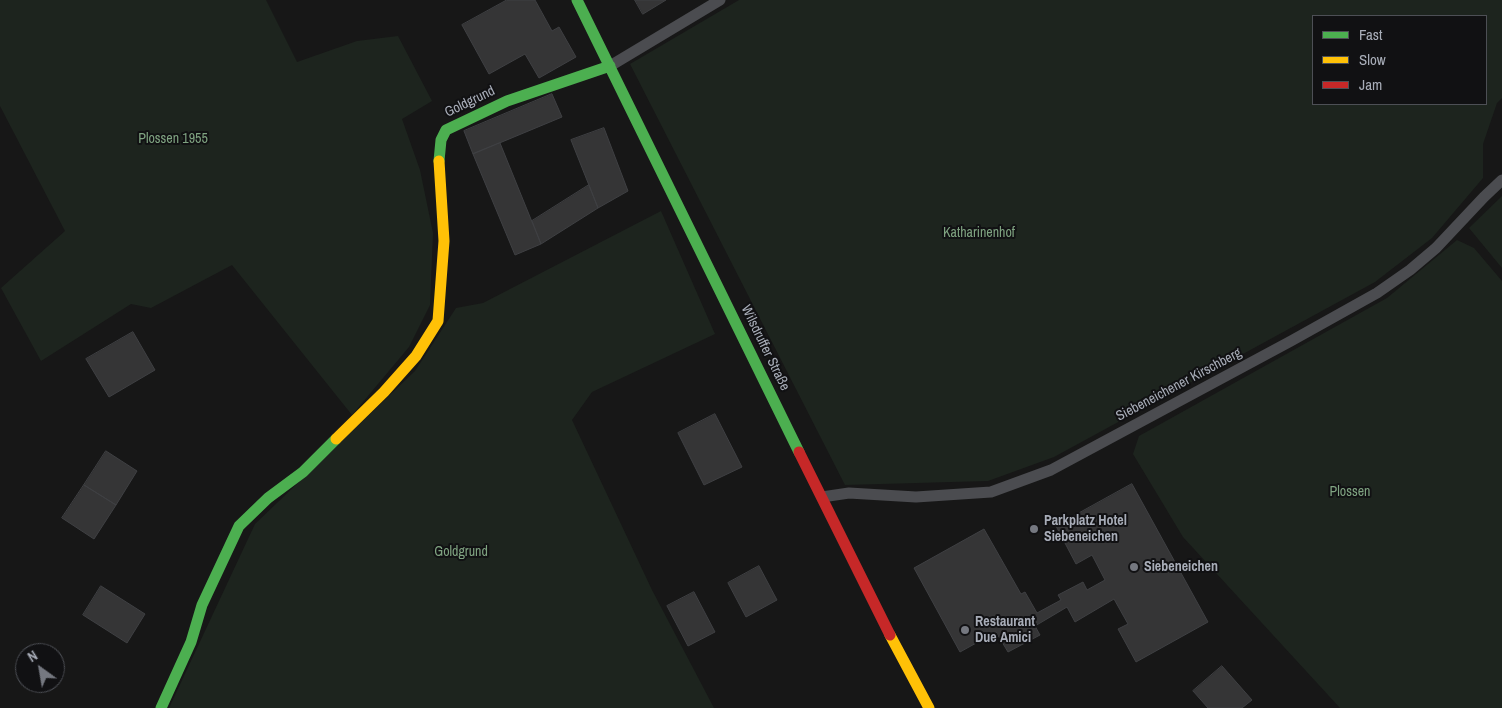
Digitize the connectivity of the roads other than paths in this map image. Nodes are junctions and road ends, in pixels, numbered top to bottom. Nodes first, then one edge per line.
1 (577, 0) edge
2 (720, 0) edge
3 (610, 66) junction
4 (1502, 180) edge
5 (822, 497) junction
6 (161, 708) edge
7 (928, 708) edge

1 - 3 street, Wilsdruffer Straße
2 - 3 lane
3 - 5 street, Wilsdruffer Straße
3 - 6 street, Goldgrund
4 - 5 lane, Siebeneichener Kirschberg
5 - 7 street, Wilsdruffer Straße

